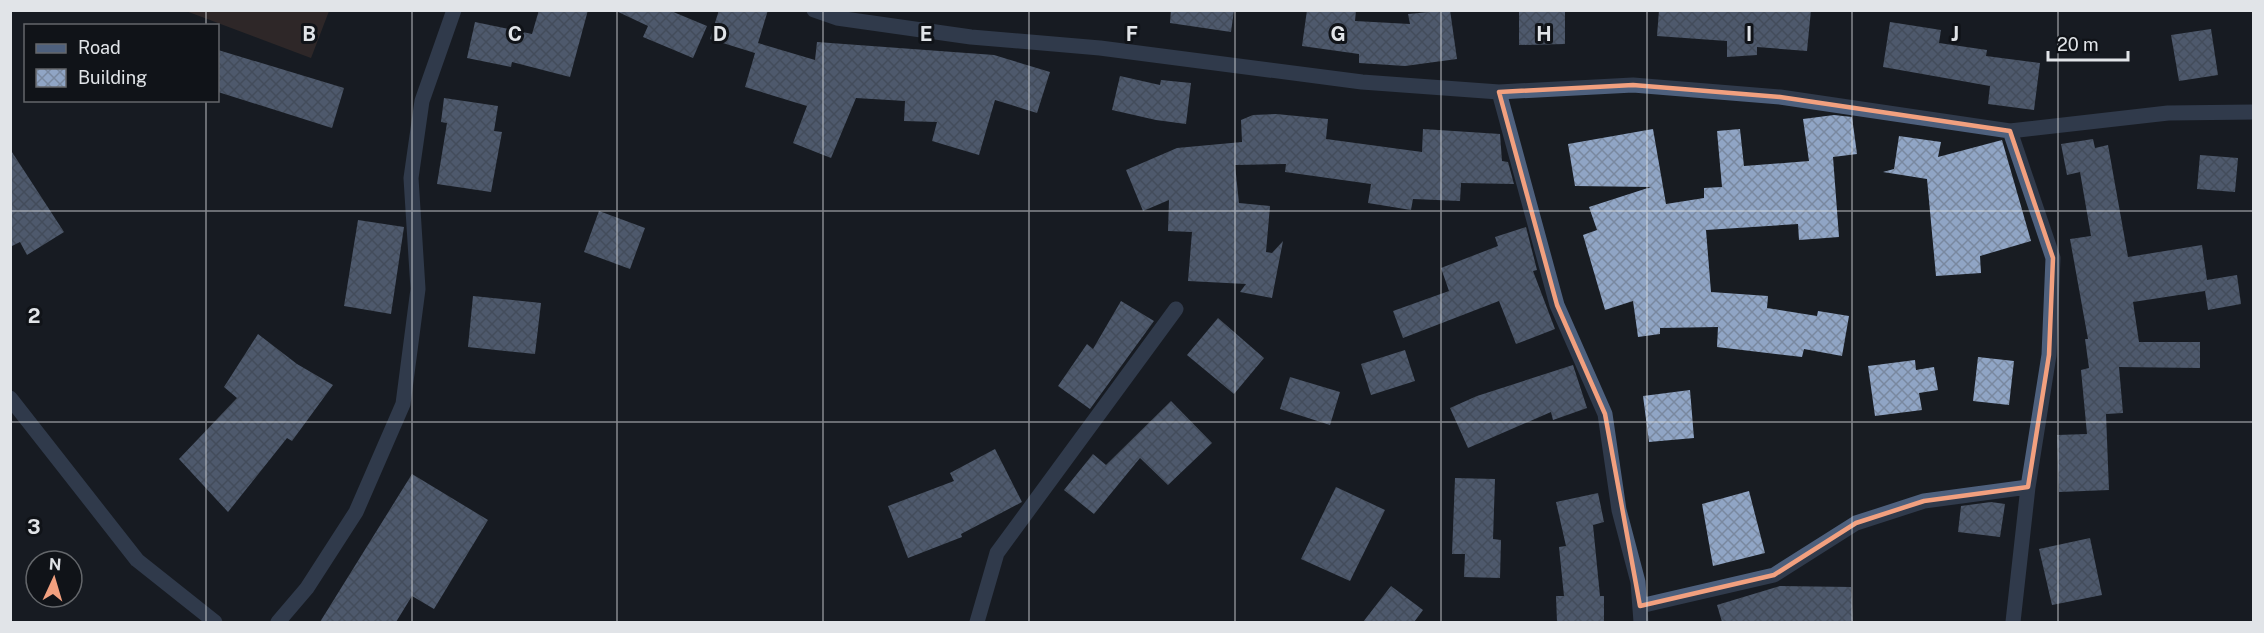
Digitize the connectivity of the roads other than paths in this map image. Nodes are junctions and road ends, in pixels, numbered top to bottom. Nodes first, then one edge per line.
1 (454, 10) edge
2 (814, 10) edge
3 (1499, 92) junction
4 (2253, 112) edge
5 (2010, 130) junction
6 (1176, 309) dead end
7 (10, 398) edge
8 (2028, 487) junction
9 (1640, 606) junction
10 (215, 622) edge
11 (278, 622) edge
12 (977, 622) edge
13 (1641, 622) edge
14 (2013, 622) edge

1 - 11 street
2 - 3 street
3 - 5 street
3 - 9 street
4 - 5 street
5 - 8 street
6 - 12 street
7 - 10 street
8 - 9 street
8 - 14 street
9 - 13 street

